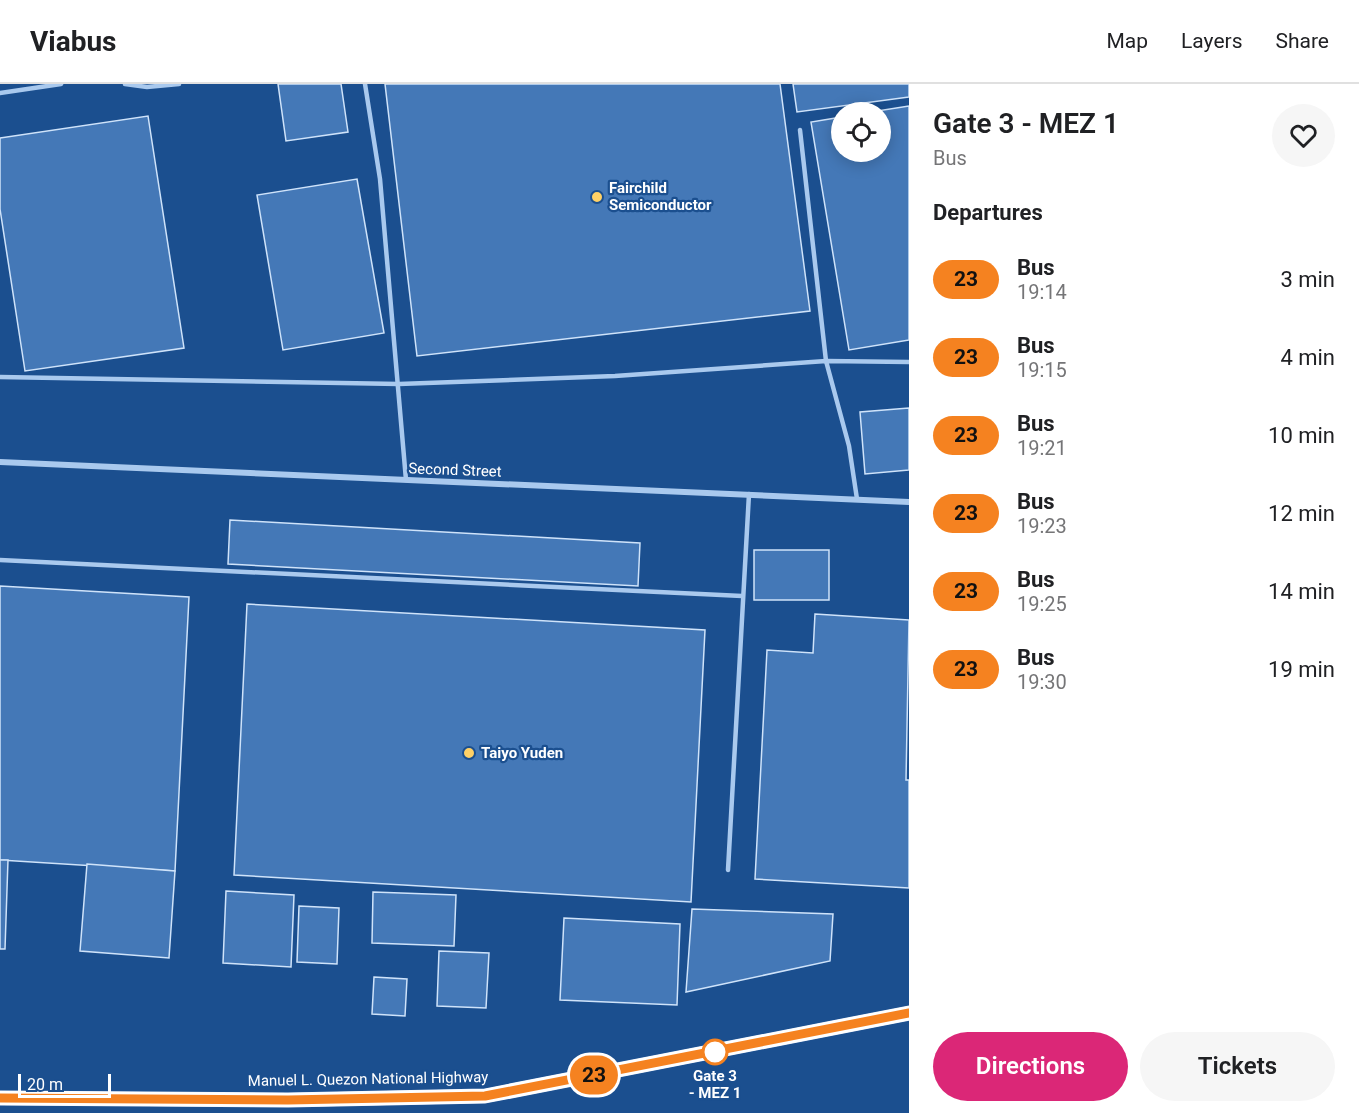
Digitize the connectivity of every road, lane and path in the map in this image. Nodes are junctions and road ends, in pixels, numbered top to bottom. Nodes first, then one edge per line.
1 (61, 84) edge
2 (125, 84) edge
3 (179, 84) edge
4 (365, 84) edge
5 (21, 87) edge
6 (0, 93) edge
7 (800, 130) dead end
8 (826, 361) junction
9 (909, 362) edge
10 (0, 377) edge
11 (399, 384) junction
12 (0, 462) edge
13 (406, 480) junction
14 (749, 494) junction
15 (857, 500) junction
16 (909, 502) edge
17 (0, 560) edge
18 (742, 596) junction
19 (728, 870) dead end
20 (909, 1013) edge
21 (0, 1098) edge

1 - 5 lane
2 - 3 lane
4 - 11 lane
5 - 6 lane
7 - 8 lane
8 - 9 lane
8 - 11 lane
8 - 15 lane
10 - 11 lane
11 - 13 lane
12 - 13 street, Second Street
13 - 14 street, Second Street
14 - 15 street, Second Street
14 - 18 lane
15 - 16 street, Second Street
17 - 18 lane
18 - 19 lane
20 - 21 main road, Manuel L. Quezon National Highway

